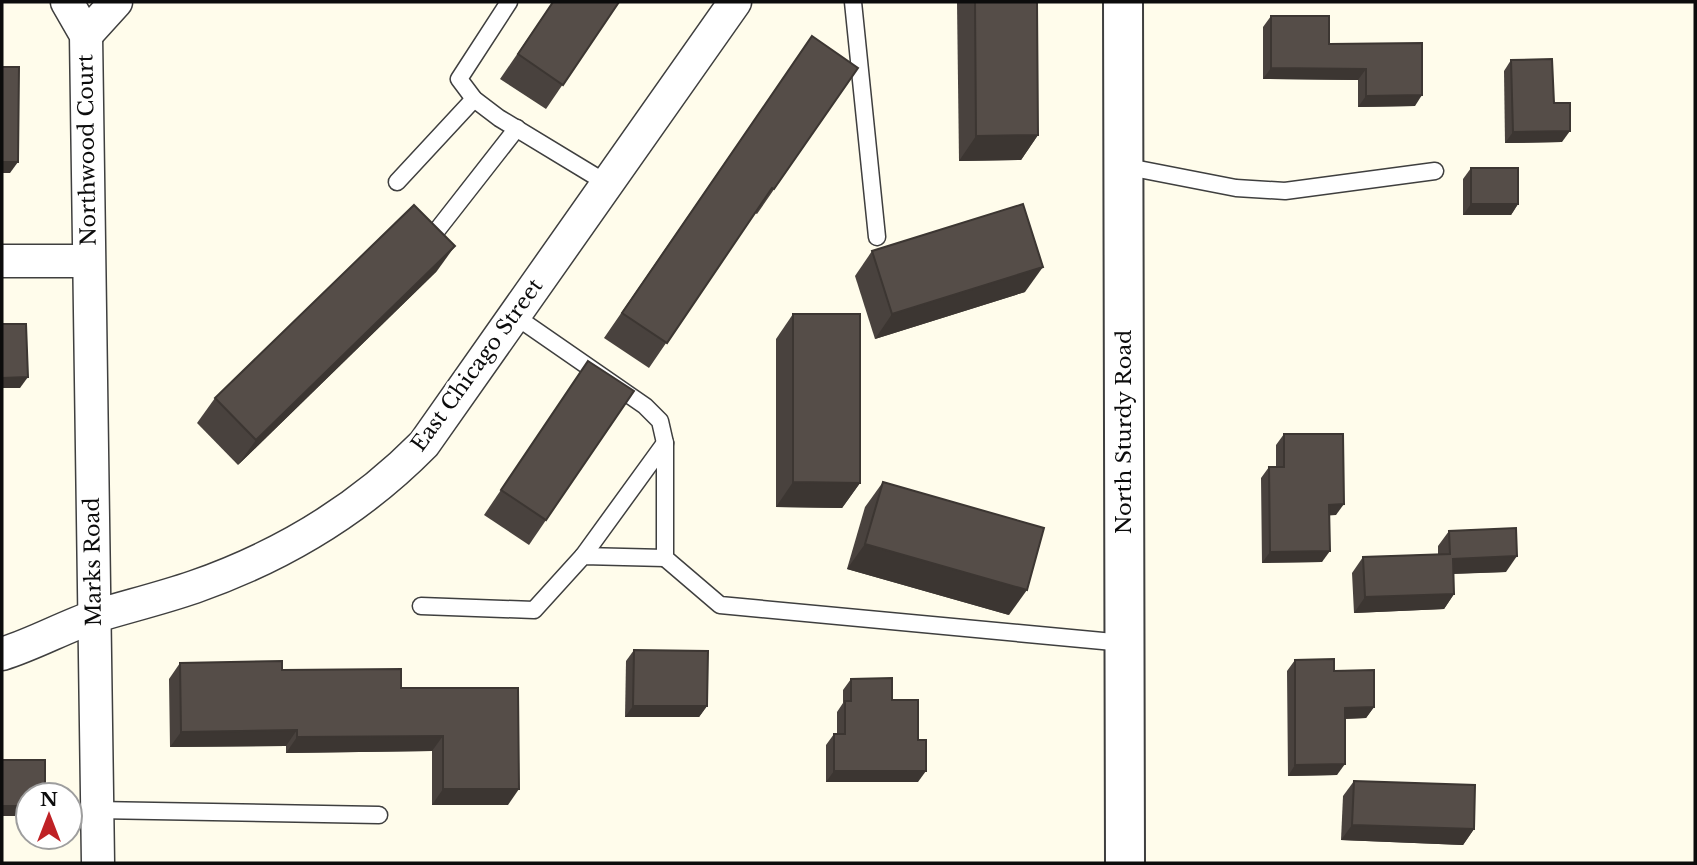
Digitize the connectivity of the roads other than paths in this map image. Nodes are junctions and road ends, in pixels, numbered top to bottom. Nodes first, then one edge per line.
1 (67, 2) edge
2 (116, 2) edge
3 (509, 2) edge
4 (735, 2) edge
5 (853, 2) edge
6 (1123, 2) edge
7 (86, 35) junction
8 (474, 99) junction
9 (517, 128) junction
10 (1123, 166) junction
11 (1435, 171) dead end
12 (397, 182) dead end
13 (608, 184) junction
14 (438, 229) edge
15 (877, 237) dead end
16 (2, 261) edge
17 (88, 261) junction
18 (515, 316) junction
19 (665, 443) junction
20 (583, 556) junction
21 (665, 558) junction
22 (421, 606) dead end
23 (94, 617) junction
24 (1125, 643) junction
25 (2, 654) edge
26 (96, 810) junction
27 (379, 815) dead end
28 (98, 863) edge
29 (1125, 863) edge

1 - 7 street, Northwood Court
2 - 7 street
3 - 8 lane
4 - 13 street, East Chicago Street
5 - 15 lane
6 - 10 street, North Sturdy Road
7 - 17 street, Northwood Court
8 - 9 lane
8 - 12 lane
9 - 13 lane
9 - 14 lane
10 - 11 lane
10 - 24 street, North Sturdy Road
13 - 18 street, East Chicago Street
16 - 17 street
17 - 23 street, Marks Road
18 - 19 lane
18 - 23 street, East Chicago Street
19 - 20 lane
19 - 21 lane
20 - 21 lane
20 - 22 lane
21 - 24 lane
23 - 25 street, East Chicago Street
23 - 26 street, Marks Road
24 - 29 street, North Sturdy Road
26 - 27 lane
26 - 28 street, Marks Road

